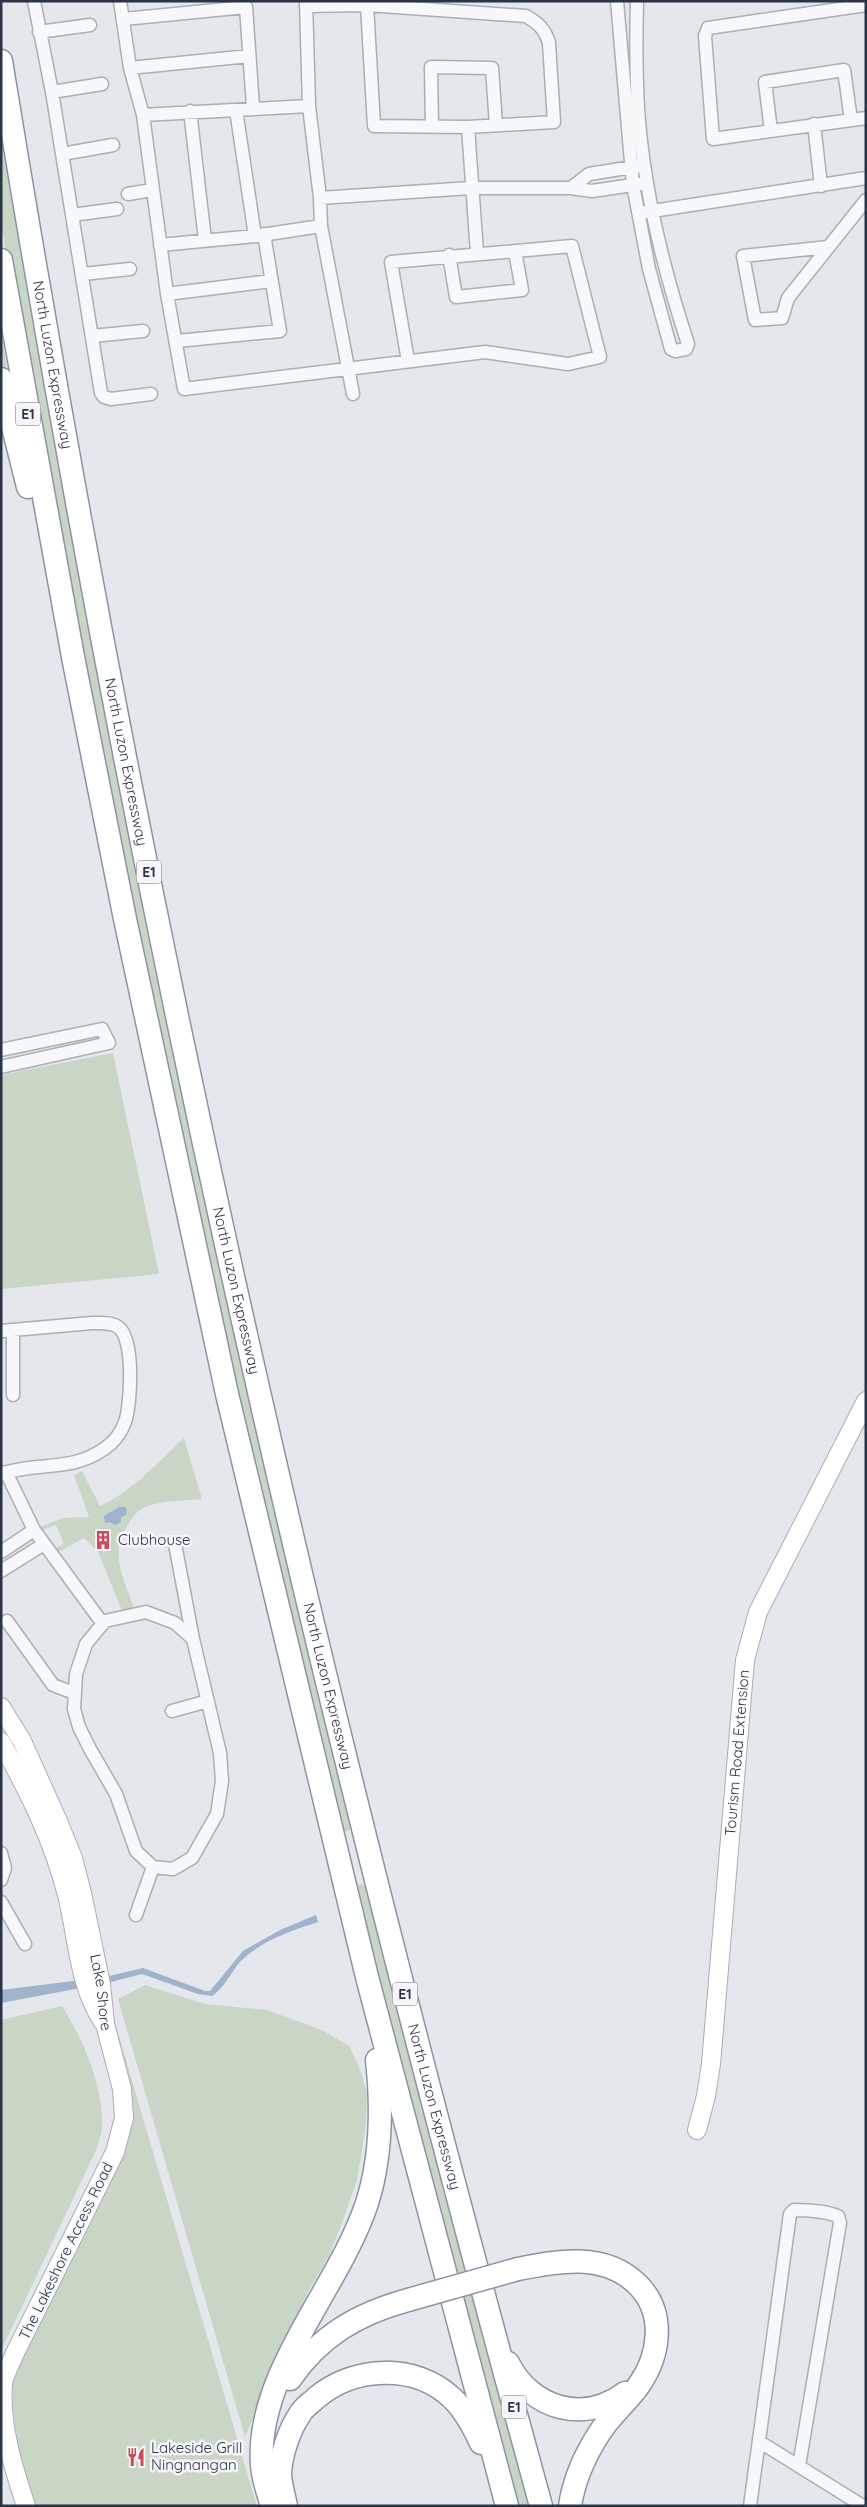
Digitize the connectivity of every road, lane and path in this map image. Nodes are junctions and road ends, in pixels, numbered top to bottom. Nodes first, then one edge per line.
1 (34, 1) edge
2 (120, 1) edge
3 (617, 1) edge
4 (636, 1) edge
5 (306, 4) edge
6 (367, 4) junction
7 (866, 6) edge
8 (124, 20) junction
9 (90, 25) dead end
10 (39, 32) junction
11 (249, 56) junction
12 (1, 61) edge
13 (130, 68) junction
14 (102, 84) dead end
15 (52, 92) junction
16 (309, 106) junction
17 (253, 107) junction
18 (236, 110) junction
19 (190, 111) junction
20 (143, 115) junction
21 (866, 118) edge
22 (851, 120) junction
23 (814, 124) junction
24 (496, 125) junction
25 (432, 127) junction
26 (468, 127) junction
27 (771, 131) junction
28 (113, 145) dead end
29 (62, 154) junction
30 (645, 165) junction
31 (630, 167) junction
32 (606, 172) junction
33 (866, 178) edge
34 (648, 182) junction
35 (633, 184) junction
36 (821, 186) junction
37 (471, 188) junction
38 (571, 188) junction
39 (608, 189) junction
40 (152, 190) junction
41 (128, 194) dead end
42 (320, 198) junction
43 (866, 200) edge
44 (117, 209) dead end
45 (653, 211) junction
46 (638, 214) junction
47 (72, 215) junction
48 (321, 226) junction
49 (259, 235) junction
50 (205, 240) junction
51 (160, 245) junction
52 (828, 247) junction
53 (515, 251) junction
54 (477, 254) junction
55 (449, 255) junction
56 (1, 260) edge
57 (130, 269) dead end
58 (83, 274) junction
59 (270, 282) junction
60 (167, 294) junction
61 (143, 330) dead end
62 (92, 336) junction
63 (177, 341) junction
64 (408, 361) junction
65 (348, 368) junction
66 (1, 379) edge
67 (151, 394) dead end
68 (353, 394) dead end
69 (57, 568) junction
70 (1, 1050) edge
71 (1, 1067) edge
72 (7, 1330) edge
73 (13, 1395) dead end
74 (866, 1401) edge
75 (4, 1473) edge
76 (34, 1530) junction
77 (44, 1544) junction
78 (175, 1544) dead end
79 (1, 1552) edge
80 (1, 1571) edge
81 (7, 1620) dead end
82 (103, 1624) junction
83 (193, 1639) junction
84 (74, 1693) junction
85 (208, 1700) junction
86 (1, 1707) edge
87 (172, 1711) dead end
88 (1, 1742) edge
89 (1, 1853) edge
90 (153, 1867) junction
91 (1, 1880) edge
92 (1, 1902) edge
93 (136, 1915) dead end
94 (24, 1944) dead end
95 (367, 1977) junction
96 (91, 1978) junction
97 (105, 2024) joint
98 (697, 2130) dead end
99 (487, 2308) junction
100 (645, 2376) junction
101 (760, 2442) junction
102 (799, 2466) junction
103 (505, 2499) edge
104 (277, 2504) edge
105 (751, 2504) edge
106 (26, 2506) edge
107 (541, 2506) edge
108 (570, 2506) edge
109 (863, 2506) edge

1 - 10 street
2 - 8 street
3 - 31 street
4 - 30 street
5 - 6 street
5 - 16 street
6 - 24 street
6 - 25 street
7 - 27 street
8 - 11 street
8 - 13 street
9 - 10 street
10 - 15 street
11 - 13 street
11 - 17 street
12 - 99 highway, North Luzon Expressway / E1
13 - 20 street
14 - 15 street
15 - 29 street
16 - 17 street
16 - 42 street
17 - 18 street
18 - 19 street
18 - 49 street
19 - 20 street
19 - 50 street
20 - 40 street
21 - 22 street
22 - 23 street
22 - 27 street
23 - 27 street
23 - 36 street
24 - 25 street
24 - 26 street
25 - 26 street
26 - 37 street
28 - 29 street
29 - 47 street
30 - 31 street
30 - 34 street
31 - 32 street
31 - 35 street
32 - 38 street
32 - 39 street
33 - 36 street
34 - 35 street
34 - 45 street
35 - 39 street
35 - 46 street
36 - 45 street
37 - 38 street
37 - 42 street
37 - 54 street
38 - 39 street
40 - 41 street
40 - 51 street
42 - 48 street
43 - 52 street
44 - 47 street
45 - 46 street
45 - 46 street
47 - 58 street
48 - 49 street
48 - 65 street
49 - 50 street
49 - 59 street
50 - 51 street
51 - 60 street
52 - 52 street
53 - 54 street
53 - 55 street
53 - 64 street
54 - 55 street
55 - 64 street
56 - 69 highway, North Luzon Expressway / E1
57 - 58 street
58 - 62 street
59 - 60 street
59 - 63 street
60 - 63 street
61 - 62 street
62 - 67 street
63 - 65 street
64 - 65 street
65 - 68 street
66 - 69 highway
69 - 95 highway, North Luzon Expressway / E1
70 - 71 street
72 - 73 street
72 - 75 street
74 - 98 street, Tourism Road Extension
75 - 76 street
76 - 77 street
76 - 79 street
77 - 80 street
77 - 82 street
78 - 83 street
81 - 84 street
82 - 83 street
82 - 84 street
83 - 85 street
84 - 90 street
85 - 87 street
85 - 90 street
86 - 96 street, Lake Shore
88 - 96 street, Lake Shore
89 - 91 street
90 - 93 street
92 - 94 street
95 - 103 highway, North Luzon Expressway / E1
95 - 104 highway
96 - 97 street, Lake Shore
97 - 106 street, The Lakeshore Access Road
99 - 100 highway
99 - 107 highway, North Luzon Expressway / E1
100 - 104 highway, bridge
100 - 108 highway
101 - 102 street
101 - 102 street
101 - 105 street
102 - 109 street
103 - 104 highway

